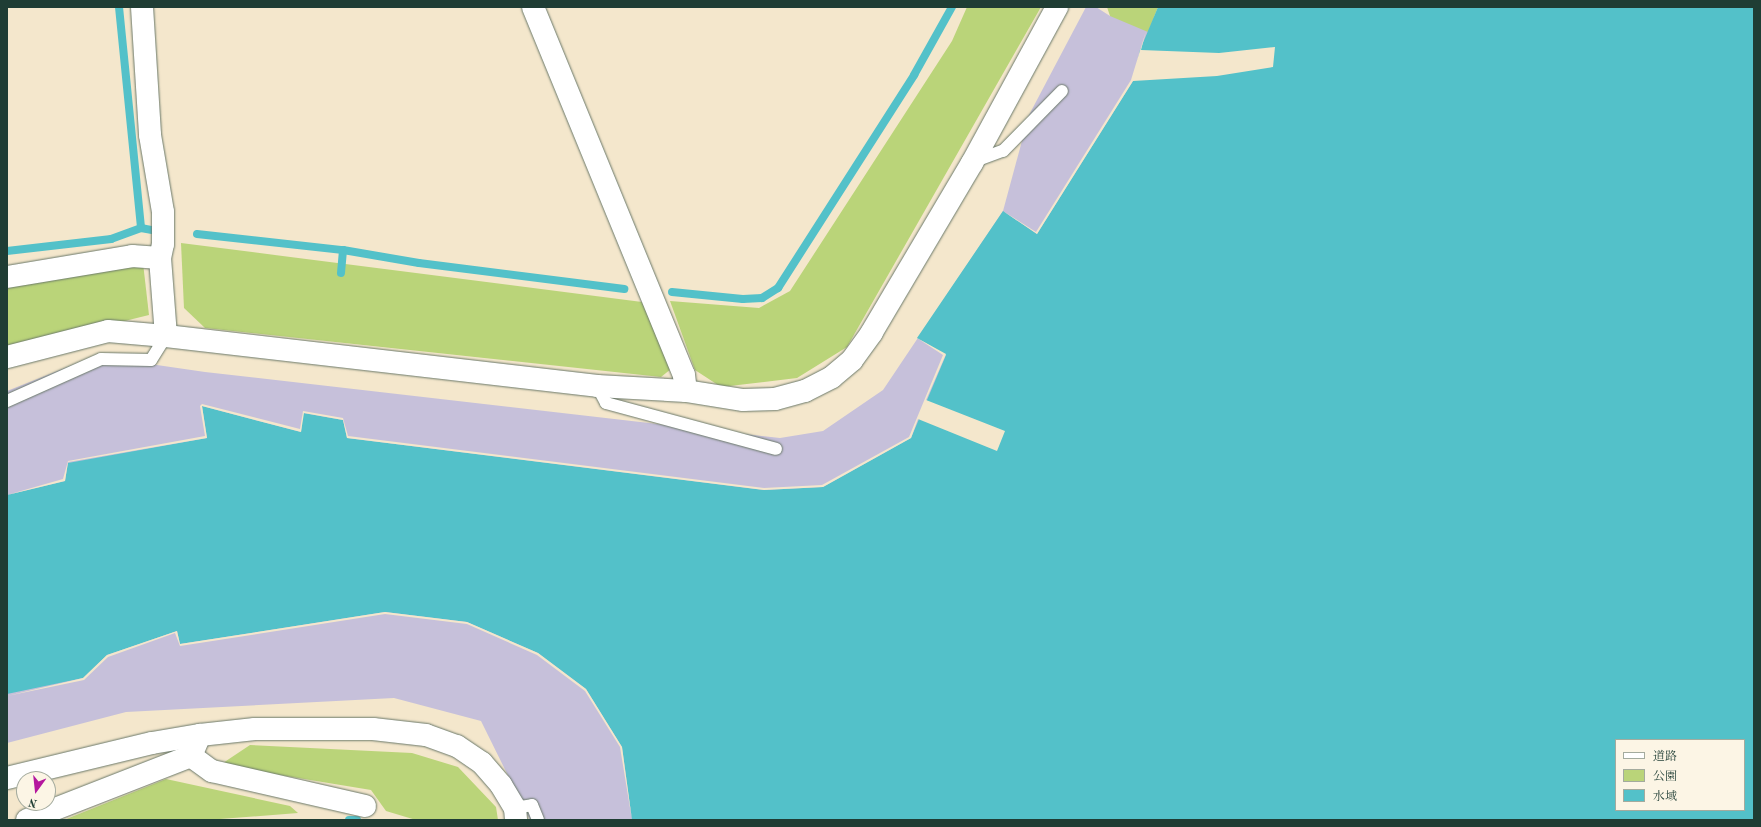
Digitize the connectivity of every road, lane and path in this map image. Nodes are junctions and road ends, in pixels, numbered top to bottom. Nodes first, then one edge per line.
1 (142, 7) edge
2 (533, 7) edge
3 (1057, 7) edge
4 (1062, 91) dead end
5 (972, 163) junction
6 (160, 258) junction
7 (7, 277) edge
8 (166, 336) junction
9 (7, 357) edge
10 (597, 386) junction
11 (686, 391) junction
12 (7, 401) edge
13 (776, 449) dead end
14 (200, 735) junction
15 (191, 756) junction
16 (7, 778) edge
17 (365, 806) dead end
18 (515, 814) edge
19 (27, 820) edge
20 (538, 820) edge

1 - 6 street
2 - 11 street
3 - 5 street
4 - 5 lane
5 - 11 street
6 - 7 street
6 - 8 street
8 - 9 street
8 - 10 street
8 - 12 lane
10 - 11 street
10 - 13 lane
14 - 15 street
14 - 16 street
14 - 18 street
15 - 17 street
15 - 19 street
18 - 20 lane

